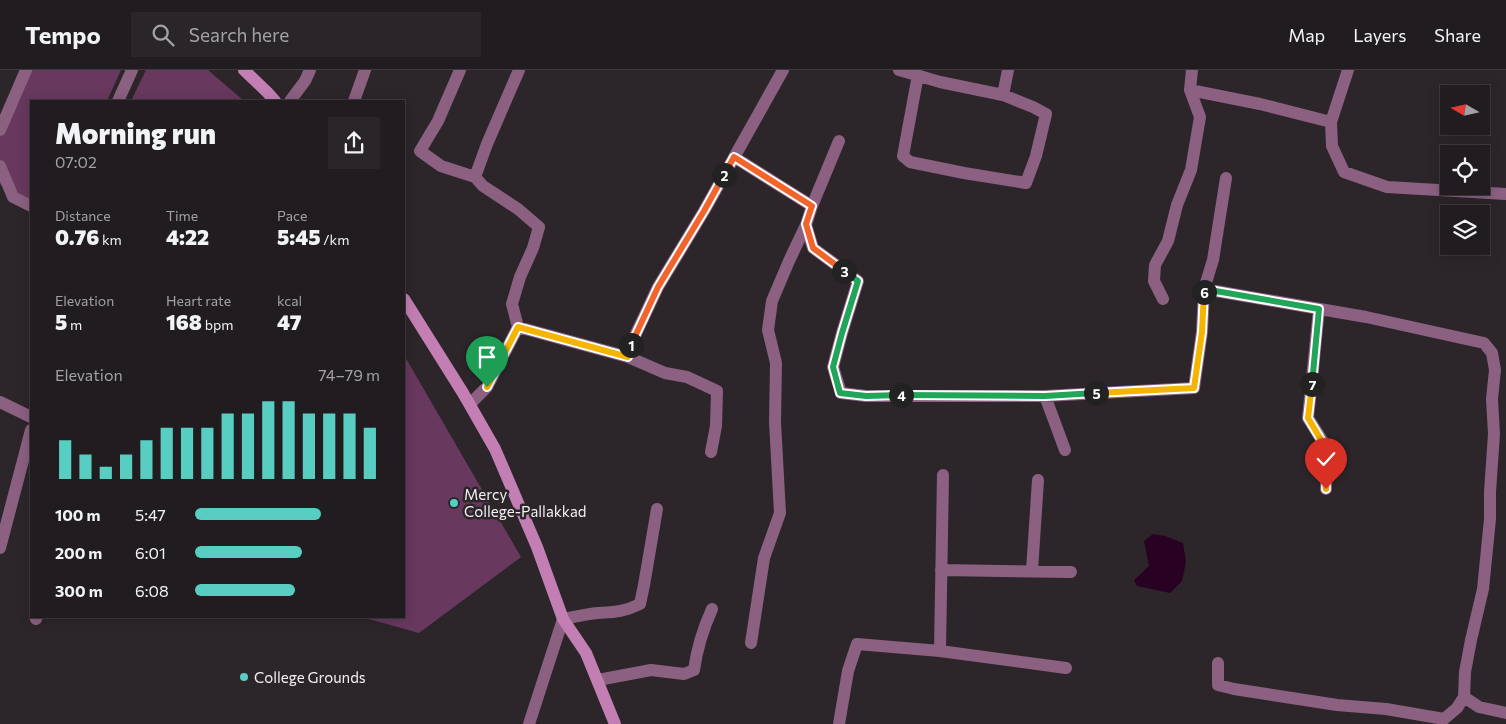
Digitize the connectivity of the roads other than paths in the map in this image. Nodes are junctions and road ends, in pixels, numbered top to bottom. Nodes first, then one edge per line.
1 (26, 70) edge
2 (132, 70) edge
3 (244, 70) edge
4 (310, 70) edge
5 (365, 70) edge
6 (460, 70) edge
7 (519, 70) edge
8 (782, 70) edge
9 (899, 70) edge
10 (1008, 70) edge
11 (1192, 70) edge
12 (1348, 70) edge
13 (918, 75) junction
14 (1190, 90) junction
15 (1003, 95) junction
16 (118, 100) edge
17 (274, 100) edge
18 (291, 100) edge
19 (354, 100) edge
20 (1332, 122) junction
21 (0, 130) edge
22 (838, 141) dead end
23 (734, 157) junction
24 (0, 166) edge
25 (475, 176) junction
26 (1226, 178) dead end
27 (1506, 194) edge
28 (30, 206) edge
29 (812, 206) junction
30 (806, 224) junction
31 (1204, 289) junction
32 (1163, 299) dead end
33 (405, 301) edge
34 (1319, 309) junction
35 (518, 327) junction
36 (628, 357) junction
37 (1500, 370) edge
38 (1045, 396) junction
39 (0, 402) edge
40 (470, 404) junction
41 (30, 417) edge
42 (30, 434) edge
43 (1065, 450) dead end
44 (711, 452) dead end
45 (943, 475) dead end
46 (1038, 480) dead end
47 (1326, 489) dead end
48 (658, 509) dead end
49 (0, 548) edge
50 (941, 570) junction
51 (1032, 571) junction
52 (1071, 572) dead end
53 (712, 609) dead end
54 (563, 618) junction
55 (751, 643) dead end
56 (940, 651) junction
57 (1218, 663) dead end
58 (1066, 668) dead end
59 (598, 680) junction
60 (1464, 697) junction
61 (1506, 713) edge
62 (529, 724) edge
63 (615, 724) edge
64 (839, 724) edge

1 - 21 street
2 - 16 street
3 - 17 main road
4 - 18 street
5 - 19 street
6 - 25 street
7 - 25 street
8 - 23 street
9 - 13 street
10 - 15 street
11 - 14 street
12 - 20 street
13 - 15 street
13 - 15 street
14 - 20 street
14 - 32 street
20 - 27 street
22 - 29 street
23 - 29 street
23 - 36 street
24 - 28 street
25 - 35 street
26 - 31 street
29 - 30 street
30 - 38 street
30 - 55 street
31 - 34 street
31 - 38 street
33 - 40 main road
34 - 37 street
34 - 47 street
35 - 36 street
35 - 40 street
36 - 44 street
37 - 60 street
38 - 43 street
39 - 41 street
40 - 54 main road
42 - 49 street
45 - 50 street
46 - 51 street
48 - 54 street
50 - 51 street
50 - 56 street
51 - 52 street
53 - 59 street
54 - 59 main road
54 - 62 street
56 - 58 street
56 - 64 street
57 - 60 street
59 - 63 main road
60 - 61 street

